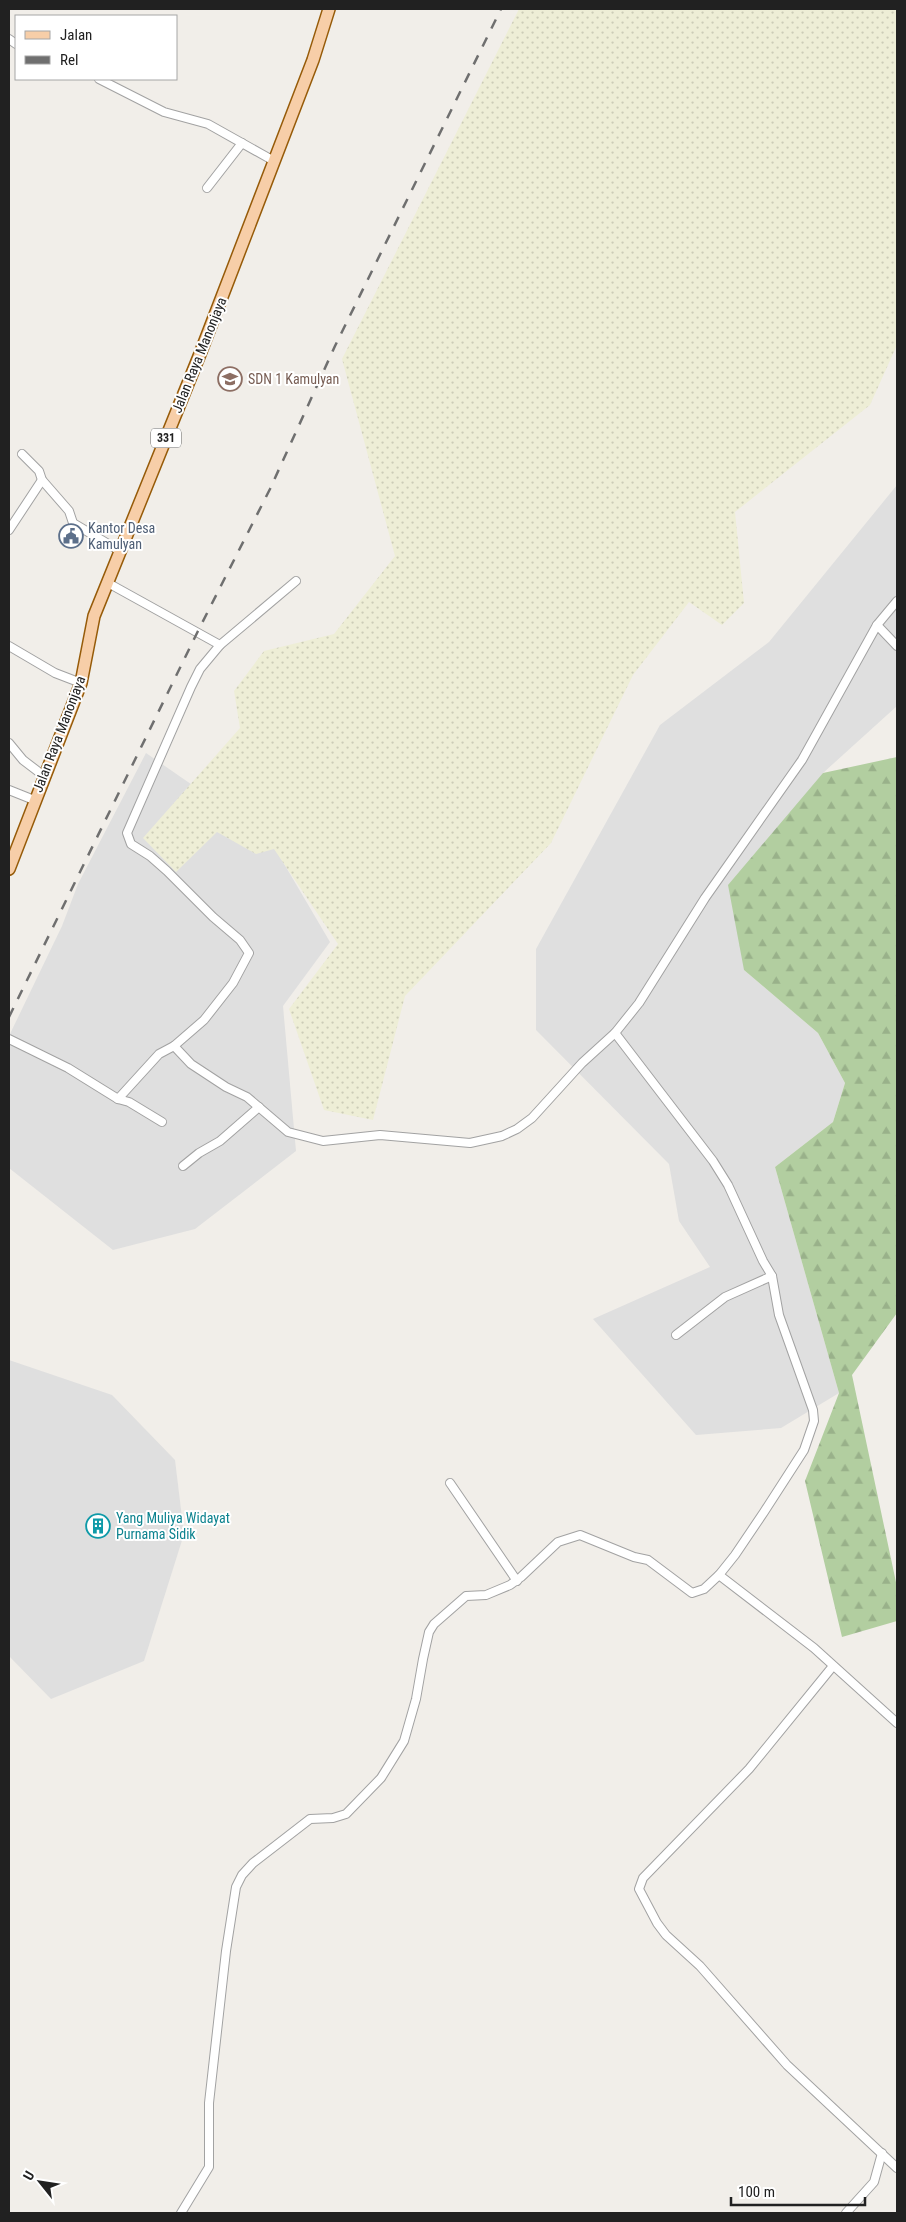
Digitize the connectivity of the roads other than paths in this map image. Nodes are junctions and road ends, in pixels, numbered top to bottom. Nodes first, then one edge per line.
1 (329, 9) edge
2 (102, 80) edge
3 (242, 143) junction
4 (274, 161) junction
5 (207, 188) dead end
6 (22, 454) dead end
7 (42, 480) junction
8 (9, 530) edge
9 (120, 551) junction
10 (296, 581) dead end
11 (108, 583) junction
12 (897, 601) edge
13 (877, 625) junction
14 (220, 645) junction
15 (9, 646) edge
16 (897, 646) edge
17 (81, 683) junction
18 (9, 743) edge
19 (44, 776) junction
20 (9, 790) edge
21 (34, 800) junction
22 (9, 869) edge
23 (614, 1032) junction
24 (9, 1038) edge
25 (174, 1046) junction
26 (118, 1099) junction
27 (259, 1107) junction
28 (162, 1122) dead end
29 (183, 1166) dead end
30 (772, 1276) junction
31 (676, 1335) dead end
32 (450, 1484) dead end
33 (719, 1576) junction
34 (517, 1581) junction
35 (833, 1666) junction
36 (897, 1723) edge
37 (882, 2153) junction
38 (897, 2168) edge
39 (181, 2213) edge
40 (846, 2213) edge

1 - 4 main road, Jalan Raya Manonjaya / 331
2 - 3 street
3 - 4 street
3 - 5 street
4 - 9 main road, Jalan Raya Manonjaya / 331
6 - 7 street
7 - 8 street
7 - 9 street
9 - 11 main road, Jalan Raya Manonjaya / 331
10 - 14 street
11 - 14 street
11 - 17 main road, Jalan Raya Manonjaya / 331
12 - 13 street
13 - 16 street
13 - 23 street
14 - 25 street
15 - 17 street
17 - 19 main road, Jalan Raya Manonjaya / 331
18 - 19 street
19 - 21 main road, Jalan Raya Manonjaya / 331
20 - 21 street
21 - 22 main road, Jalan Raya Manonjaya / 331
23 - 27 street
23 - 30 street
24 - 26 street
25 - 26 street
25 - 27 street
26 - 28 street
27 - 29 street
30 - 31 street
30 - 33 street
32 - 34 street
33 - 34 street
33 - 35 street
34 - 39 street
35 - 36 street
35 - 37 street
37 - 38 street
37 - 40 street

